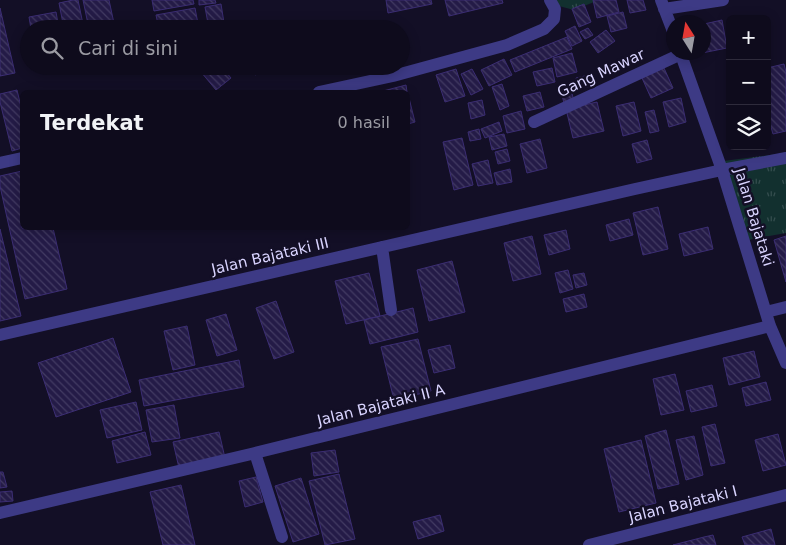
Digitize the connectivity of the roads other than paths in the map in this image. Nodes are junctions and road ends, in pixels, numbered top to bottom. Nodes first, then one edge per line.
1 (553, 0) edge
2 (723, 0) edge
3 (662, 5) edge
4 (666, 60) edge
5 (683, 60) edge
6 (410, 71) edge
7 (397, 75) edge
8 (328, 90) edge
9 (534, 122) dead end
10 (20, 158) edge
11 (786, 158) edge
12 (0, 163) edge
13 (722, 170) junction
14 (382, 248) junction
15 (786, 307) edge
16 (391, 310) dead end
17 (766, 312) junction
18 (770, 326) junction
19 (0, 335) edge
20 (786, 363) edge
21 (255, 453) junction
22 (786, 495) edge
23 (0, 513) edge
24 (282, 537) dead end
25 (589, 545) edge

1 - 6 street
2 - 3 street
4 - 9 street, Gang Mawar
5 - 13 street, Jalan Bajataki
7 - 8 street
10 - 12 street
11 - 13 street, Jalan Bajataki III
13 - 14 street, Jalan Bajataki III
13 - 17 street, Jalan Bajataki
14 - 16 street
14 - 19 street, Jalan Bajataki III
15 - 17 street
17 - 18 street, Jalan Bajataki
18 - 20 street, Jalan Bajataki
18 - 21 street, Jalan Bajataki II A
21 - 23 street, Jalan Bajataki II A
21 - 24 street
22 - 25 street, Jalan Bajataki I

